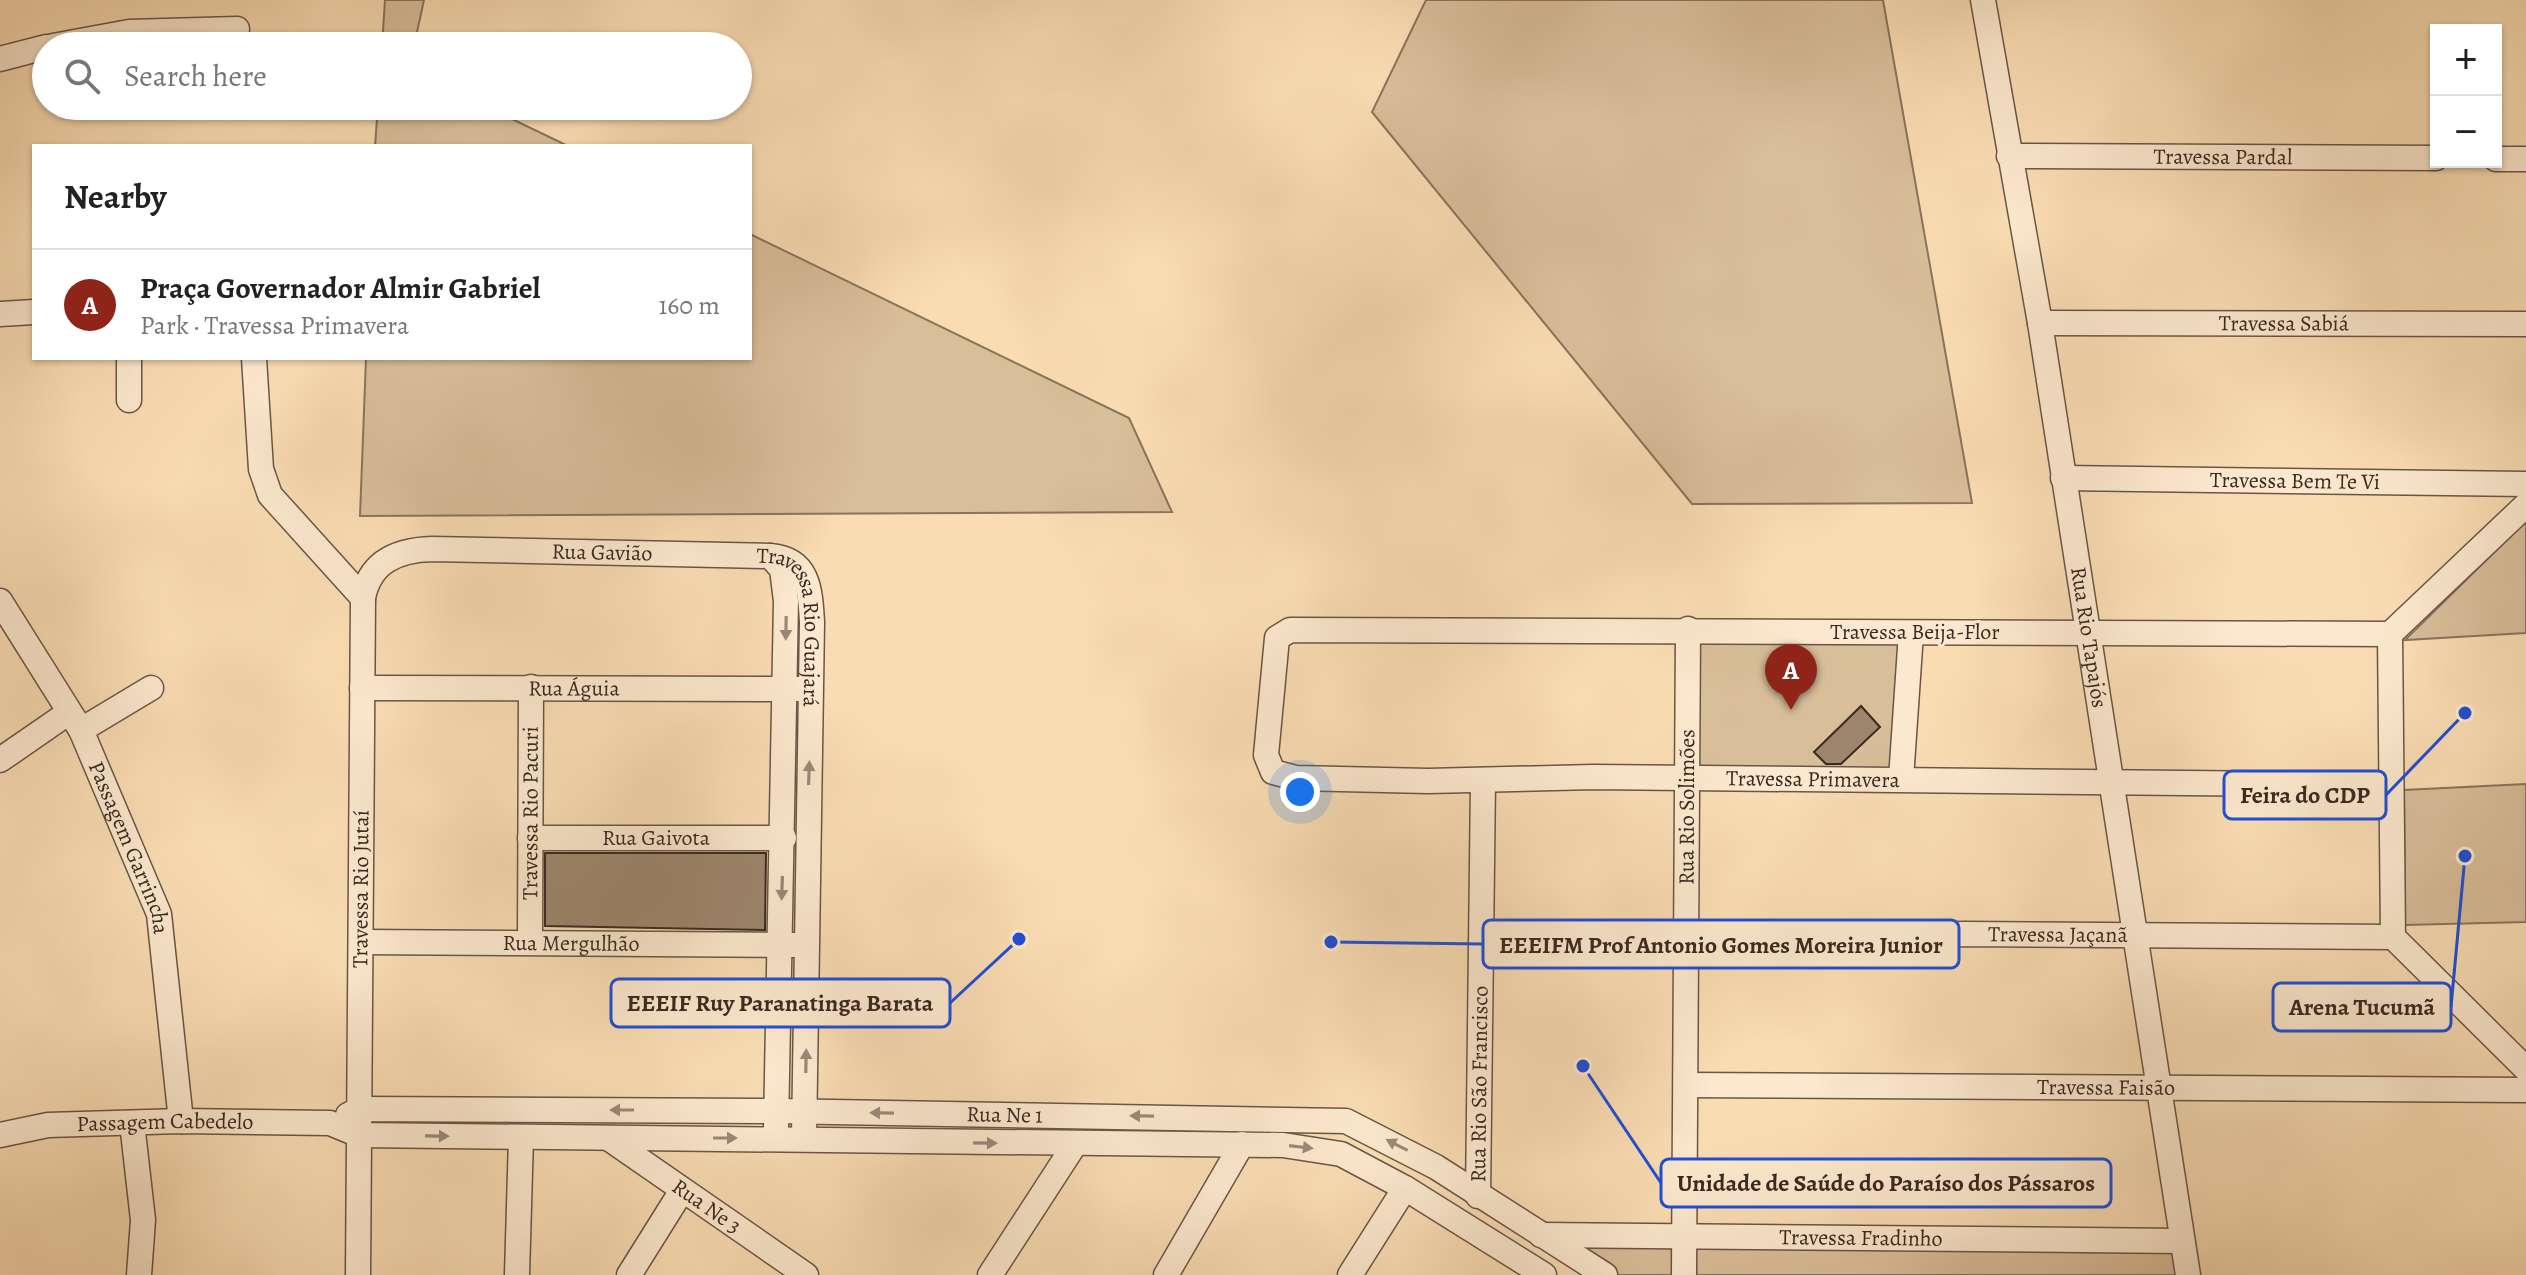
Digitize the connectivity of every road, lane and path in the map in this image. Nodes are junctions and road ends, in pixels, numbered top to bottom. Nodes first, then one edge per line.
1 (1983, 0) edge
2 (237, 29) dead end
3 (129, 32) edge
4 (32, 51) edge
5 (0, 59) edge
6 (2009, 156) junction
7 (2430, 158) edge
8 (2502, 159) edge
9 (2526, 159) edge
10 (32, 312) edge
11 (0, 314) edge
12 (2040, 323) junction
13 (2526, 324) edge
14 (129, 360) edge
15 (254, 360) edge
16 (129, 400) dead end
17 (2063, 478) junction
18 (2526, 484) edge
19 (2526, 505) edge
20 (432, 549) joint
21 (770, 556) junction
22 (363, 598) junction
23 (3, 613) edge
24 (1688, 629) junction
25 (2086, 631) junction
26 (1911, 633) junction
27 (2390, 634) junction
28 (531, 687) junction
29 (151, 688) dead end
30 (362, 688) junction
31 (784, 689) junction
32 (812, 689) junction
33 (75, 722) junction
34 (1267, 738) joint
35 (0, 760) edge
36 (1901, 779) junction
37 (2108, 779) junction
38 (1483, 780) junction
39 (1687, 780) junction
40 (2391, 785) junction
41 (792, 831) junction
42 (530, 838) junction
43 (2134, 936) junction
44 (1482, 937) junction
45 (2393, 937) junction
46 (1686, 940) junction
47 (530, 941) junction
48 (361, 942) junction
49 (780, 944) junction
50 (807, 946) junction
51 (2526, 1069) edge
52 (1686, 1085) junction
53 (2156, 1087) junction
54 (2526, 1090) edge
55 (360, 1109) junction
56 (776, 1111) junction
57 (805, 1112) junction
58 (181, 1121) junction
59 (132, 1123) junction
60 (330, 1123) junction
61 (0, 1135) edge
62 (359, 1135) junction
63 (521, 1137) junction
64 (608, 1138) junction
65 (776, 1138) junction
66 (804, 1139) junction
67 (1075, 1144) junction
68 (1242, 1144) junction
69 (1442, 1171) junction
70 (681, 1192) junction
71 (1415, 1194) junction
72 (1478, 1196) junction
73 (1685, 1234) junction
74 (1539, 1235) junction
75 (2182, 1241) junction
76 (1538, 1273) edge
77 (139, 1275) edge
78 (358, 1275) edge
79 (517, 1275) edge
80 (629, 1275) edge
81 (806, 1275) edge
82 (990, 1275) edge
83 (1166, 1275) edge
84 (1350, 1275) edge
85 (1605, 1275) edge
86 (1684, 1275) edge
87 (2188, 1275) edge

1 - 6 street, Rua Rio Tapajós
2 - 3 street
4 - 5 street
6 - 7 street, Travessa Pardal
6 - 12 street, Rua Rio Tapajós
8 - 9 street
10 - 11 street
12 - 13 street, Travessa Sabiá
12 - 17 street, Rua Rio Tapajós
14 - 16 street
15 - 22 street
17 - 18 street, Travessa Bem Te Vi
17 - 25 street, Rua Rio Tapajós
19 - 27 street
20 - 21 street, Rua Gavião
20 - 22 street, Travessa Rio Jutaí
21 -> 31 street, Travessa Rio Guajará
21 - 32 street, Travessa Rio Guajará
22 - 30 street, Travessa Rio Jutaí
23 - 33 street, Passagem Garrincha
24 - 26 street, Travessa Beija-Flor
24 - 34 street, Travessa Beija-Flor
24 - 39 street, Rua Rio Solimões
25 - 26 street, Travessa Beija-Flor
25 - 27 street, Travessa Beija-Flor
25 - 37 street, Rua Rio Tapajós
26 - 36 street
27 - 40 street
28 - 30 street, Rua Águia
28 - 31 street, Rua Águia
28 - 42 street, Travessa Rio Pacuri
29 - 33 street
30 - 48 street, Travessa Rio Jutaí
31 - 32 street, Rua Águia
31 - 41 street, Travessa Rio Guajará
41 -> 32 street, Travessa Rio Guajará
33 - 35 street
33 - 58 street, Passagem Garrincha
34 - 38 street, Travessa Primavera
36 - 37 street, Travessa Primavera
36 - 39 street, Travessa Primavera
37 - 40 street, Travessa Primavera
37 - 43 street, Rua Rio Tapajós
38 - 39 street, Travessa Primavera
38 - 44 street, Rua Rio São Francisco
39 - 46 street, Rua Rio Solimões
40 - 45 street
41 - 42 street, Rua Gaivota
41 -> 49 street, Travessa Rio Guajará
41 - 50 street, Travessa Rio Guajará
42 - 47 street, Travessa Rio Pacuri
43 - 45 street, Travessa Jaçanã
43 - 46 street, Travessa Jaçanã
43 - 53 street, Rua Rio Tapajós
44 - 46 street, Travessa Jaçanã
44 - 72 street, Rua Rio São Francisco
45 - 51 street
46 - 52 street, Rua Rio Solimões
47 - 48 street, Rua Mergulhão
47 - 49 street, Rua Mergulhão
48 - 55 street, Travessa Rio Jutaí
49 - 50 street, Rua Mergulhão
49 - 56 street, Travessa Rio Guajará
57 -> 50 street, Travessa Rio Guajará
52 - 53 street, Travessa Faisão
52 - 73 street, Rua Rio Solimões
53 - 54 street, Travessa Faisão
53 - 75 street, Rua Rio Tapajós
56 -> 55 street, Rua Ne 1
55 - 60 street, Passagem Cabedelo
55 - 62 street, Travessa Rio Jutaí
56 - 57 street, Rua Ne 1
56 - 65 street, Travessa Rio Guajará
57 - 66 street, Travessa Rio Guajará
69 -> 57 street, Rua Ne 1
58 - 59 street, Passagem Cabedelo
58 - 60 street, Passagem Cabedelo
59 - 61 street, Passagem Cabedelo
59 - 77 street
60 - 62 street, Passagem Cabedelo
62 -> 63 street, Rua Ne 1
62 - 78 street, Travessa Rio Jutaí
63 - 64 street, Rua Ne 1
63 - 79 street
64 -> 65 street, Rua Ne 1
64 - 70 street, Rua Ne 3
65 - 66 street, Rua Ne 1
66 -> 67 street, Rua Ne 1
67 - 68 street, Rua Ne 1
67 - 82 street
68 -> 71 street, Rua Ne 1
68 - 83 street
69 - 71 street
69 - 72 street, Rua Ne 1
70 - 80 street
70 - 81 street, Rua Ne 3
71 - 76 street, Rua Ne 1
71 - 84 street
72 - 74 street, Rua Ne 1
73 - 74 street, Travessa Fradinho
73 - 75 street, Travessa Fradinho
73 - 86 street, Rua Rio Solimões
74 - 85 street, Rua Ne 1
75 - 87 street, Rua Rio Tapajós

